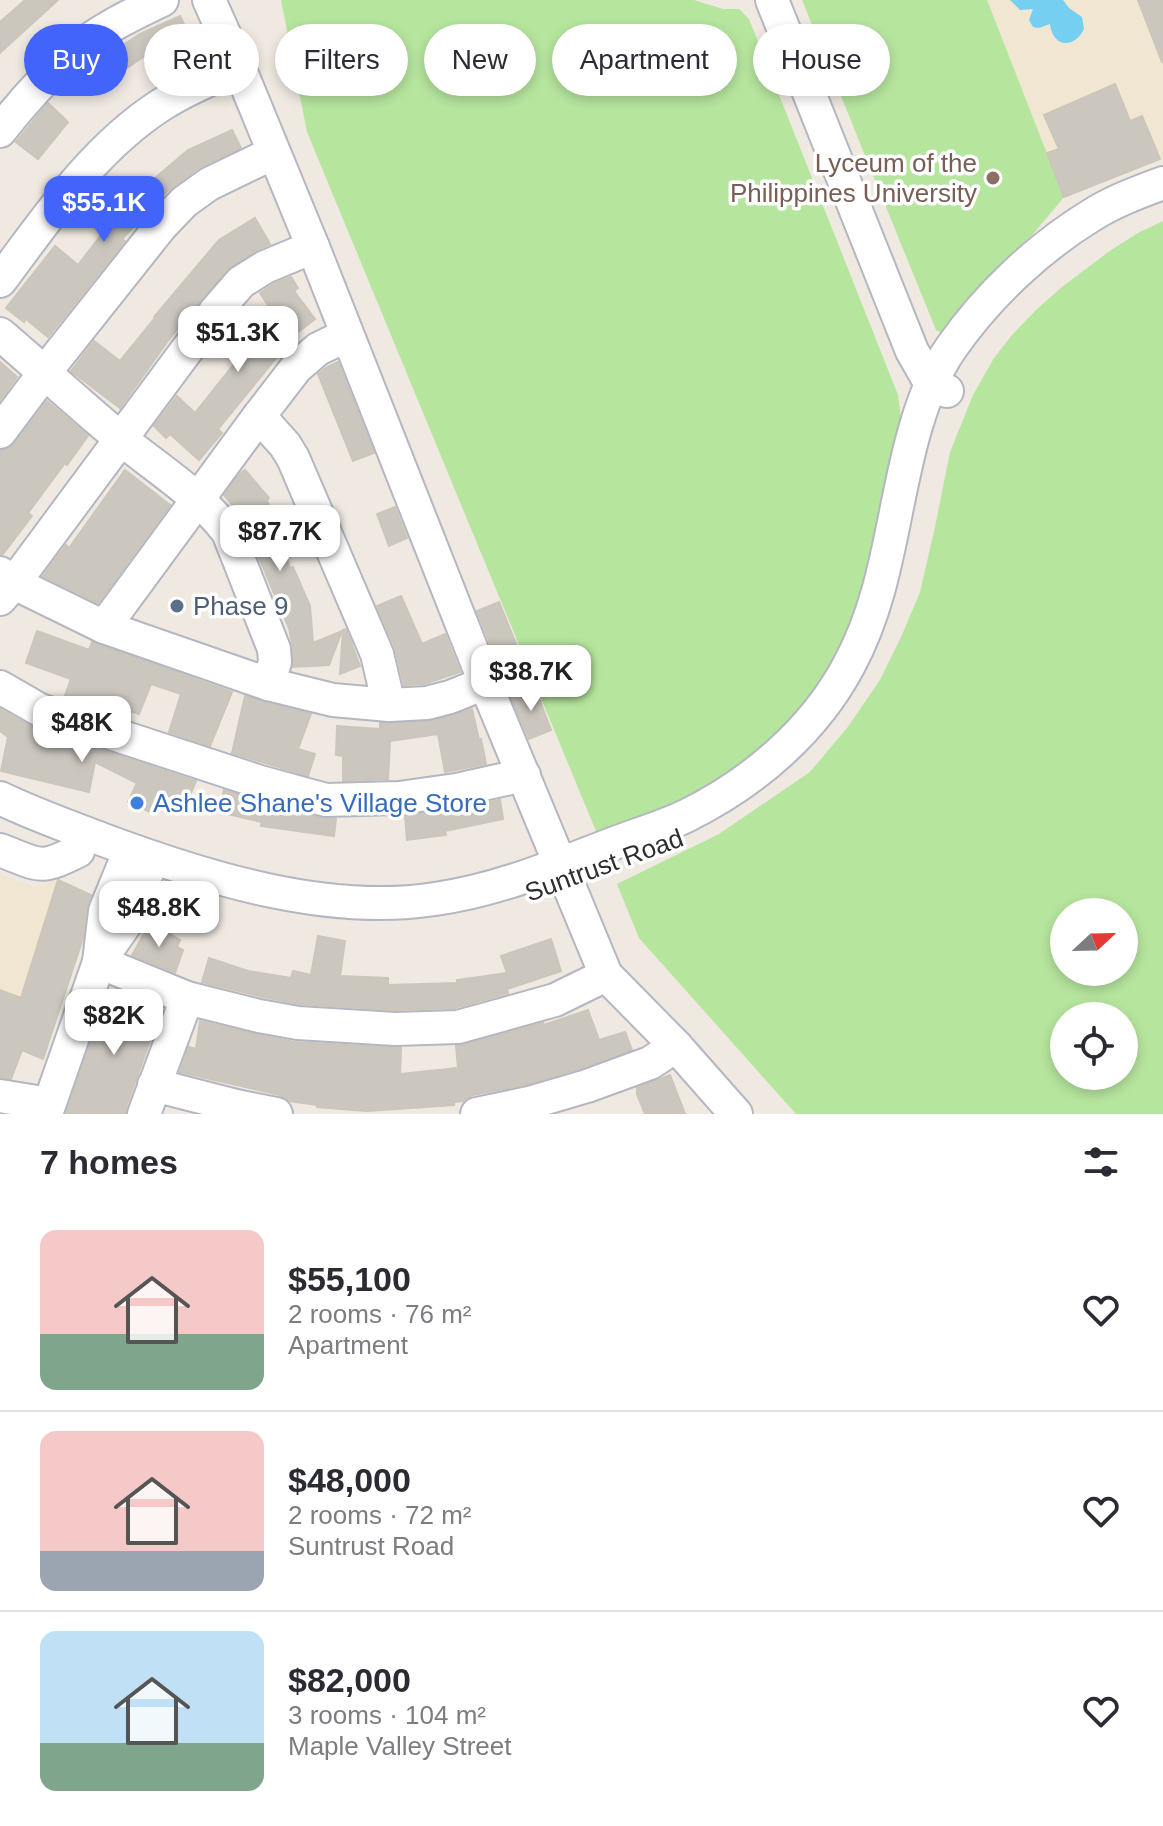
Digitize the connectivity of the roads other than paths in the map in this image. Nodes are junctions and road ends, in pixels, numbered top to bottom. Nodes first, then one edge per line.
1 (162, 0) edge
2 (209, 0) edge
3 (772, 0) edge
4 (220, 24) edge
5 (177, 96) edge
6 (250, 96) edge
7 (0, 131) edge
8 (273, 153) junction
9 (1163, 183) edge
10 (1163, 202) edge
11 (313, 247) junction
12 (0, 281) edge
13 (0, 334) edge
14 (347, 335) junction
15 (45, 372) junction
16 (940, 388) junction
17 (259, 416) junction
18 (0, 432) edge
19 (121, 439) junction
20 (198, 499) junction
21 (5, 585) edge
22 (104, 627) junction
23 (485, 683) junction
24 (268, 684) junction
25 (0, 687) edge
26 (389, 705) junction
27 (524, 775) junction
28 (0, 798) edge
29 (0, 821) edge
30 (0, 850) edge
31 (78, 851) junction
32 (138, 863) junction
33 (563, 873) junction
34 (99, 962) junction
35 (606, 975) junction
36 (187, 998) junction
37 (676, 1046) junction
38 (0, 1096) edge
39 (149, 1099) edge
40 (48, 1109) edge
41 (276, 1114) edge
42 (477, 1114) edge
43 (736, 1114) edge

1 - 7 street
2 - 4 street
3 - 16 street
5 - 12 street
6 - 8 street
8 - 11 street
8 - 15 street
9 - 16 street
10 - 16 street
11 - 14 street
11 - 19 street
13 - 15 street
14 - 17 street
14 - 23 street
15 - 18 street
15 - 19 street
16 - 33 street, Suntrust Road
17 - 20 street
17 - 26 street
19 - 20 street
19 - 21 street
20 - 22 street
20 - 24 street
21 - 22 street
22 - 24 street
23 - 26 street
23 - 27 street
24 - 26 street
25 - 27 street
27 - 33 street
28 - 32 street, Suntrust Road
29 - 31 street, Suntrust Road
30 - 31 street
31 - 32 street, Suntrust Road
32 - 33 street, Suntrust Road
32 - 34 street
33 - 35 street
34 - 36 street
34 - 40 street
35 - 36 street
35 - 37 street
36 - 39 street
37 - 42 street
37 - 43 street
38 - 40 street
39 - 41 street

